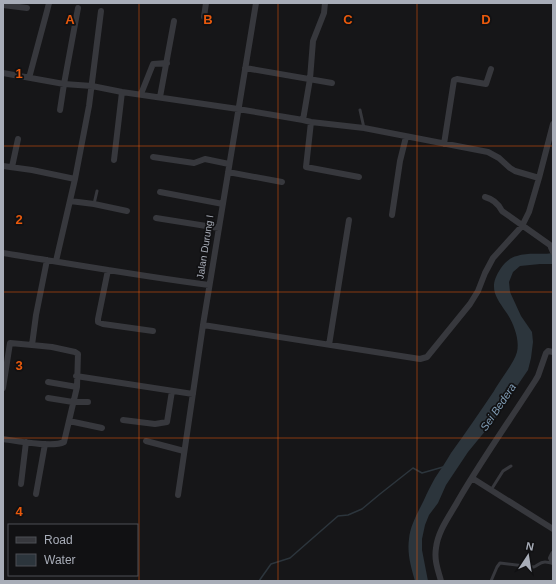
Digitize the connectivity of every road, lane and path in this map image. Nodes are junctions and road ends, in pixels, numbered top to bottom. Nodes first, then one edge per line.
1 (49, 3) edge
2 (206, 3) edge
3 (256, 3) edge
4 (325, 3) edge
5 (3, 5) edge
6 (27, 8) dead end
7 (78, 8) dead end
8 (101, 12) dead end
9 (204, 17) dead end
10 (174, 21) dead end
11 (166, 63) junction
12 (245, 68) junction
13 (492, 69) dead end
14 (3, 73) edge
15 (29, 78) junction
16 (310, 79) junction
17 (332, 83) dead end
18 (64, 84) junction
19 (92, 86) junction
20 (122, 92) junction
21 (141, 94) junction
22 (160, 97) junction
23 (238, 109) junction
24 (60, 110) dead end
25 (360, 110) dead end
26 (303, 120) junction
27 (311, 122) junction
28 (553, 124) edge
29 (364, 128) junction
30 (406, 137) junction
31 (18, 139) dead end
32 (444, 144) junction
33 (153, 157) dead end
34 (114, 160) dead end
35 (229, 164) junction
36 (3, 166) edge
37 (12, 167) junction
38 (228, 172) junction
39 (359, 177) dead end
40 (540, 178) junction
41 (75, 179) junction
42 (282, 182) dead end
43 (97, 191) dead end
44 (160, 192) dead end
45 (485, 197) dead end
46 (70, 201) junction
47 (94, 204) junction
48 (223, 204) junction
49 (127, 211) dead end
50 (392, 215) dead end
51 (156, 218) dead end
52 (349, 220) dead end
53 (522, 226) junction
54 (219, 228) junction
55 (551, 244) edge
56 (553, 252) edge
57 (3, 253) edge
58 (47, 260) junction
59 (56, 261) junction
60 (108, 270) junction
61 (209, 285) junction
62 (203, 325) junction
63 (153, 331) dead end
64 (32, 345) junction
65 (329, 345) junction
66 (553, 352) edge
67 (76, 376) junction
68 (48, 382) dead end
69 (77, 387) junction
70 (3, 388) edge
71 (172, 391) junction
72 (193, 394) junction
73 (48, 398) dead end
74 (73, 402) junction
75 (88, 402) dead end
76 (123, 420) dead end
77 (69, 421) junction
78 (102, 428) dead end
79 (3, 439) edge
80 (146, 441) dead end
81 (26, 442) junction
82 (45, 444) junction
83 (184, 451) junction
84 (511, 466) dead end
85 (472, 478) junction
86 (21, 484) dead end
87 (492, 490) junction
88 (36, 494) dead end
89 (178, 495) dead end
90 (553, 529) edge
91 (553, 554) edge
92 (553, 562) edge
93 (441, 581) edge
94 (491, 581) edge

1 - 15 street
2 - 9 street
3 - 12 street, Jalan Durung I
4 - 16 street
5 - 6 street
7 - 18 street
8 - 19 street
10 - 11 street
11 - 21 street
11 - 22 street
12 - 16 street
12 - 23 street, Jalan Durung I
13 - 32 street
14 - 15 street
15 - 18 street
16 - 17 street
16 - 26 street
18 - 19 street
18 - 24 street
19 - 20 street
19 - 41 street
20 - 21 street
20 - 34 street
21 - 22 street
22 - 23 street
23 - 26 street
23 - 35 street, Jalan Durung I
25 - 29 lane
26 - 27 street
27 - 29 street
27 - 39 street
28 - 40 street
29 - 30 street
30 - 32 street
30 - 50 street
31 - 37 street
32 - 40 street
33 - 35 street
35 - 38 street, Jalan Durung I
36 - 37 street
37 - 41 street
38 - 42 street
38 - 48 street, Jalan Durung I
40 - 53 street
41 - 46 street
43 - 47 lane
44 - 48 street
45 - 53 street
46 - 47 street
46 - 59 street
47 - 49 street
48 - 54 street, Jalan Durung I
51 - 54 street
52 - 65 street
53 - 55 street
53 - 65 street
54 - 61 street, Jalan Durung I
55 - 56 street
57 - 58 street
58 - 59 street
58 - 64 street
59 - 60 street
60 - 61 street
60 - 63 street
61 - 62 street, Jalan Durung I
62 - 65 street
62 - 72 street, Jalan Durung I
64 - 67 street
64 - 70 street
66 - 85 street
67 - 69 street
67 - 71 street
68 - 69 street
69 - 74 street
71 - 72 street
71 - 76 street
72 - 83 street, Jalan Durung I
73 - 74 street
74 - 75 street
74 - 77 street
77 - 78 street
77 - 82 street
79 - 81 street
80 - 83 street
81 - 82 street
81 - 86 street
82 - 88 street
83 - 89 street, Jalan Durung I
84 - 87 lane
85 - 87 street
85 - 93 street
87 - 90 street
91 - 92 street
92 - 94 lane

